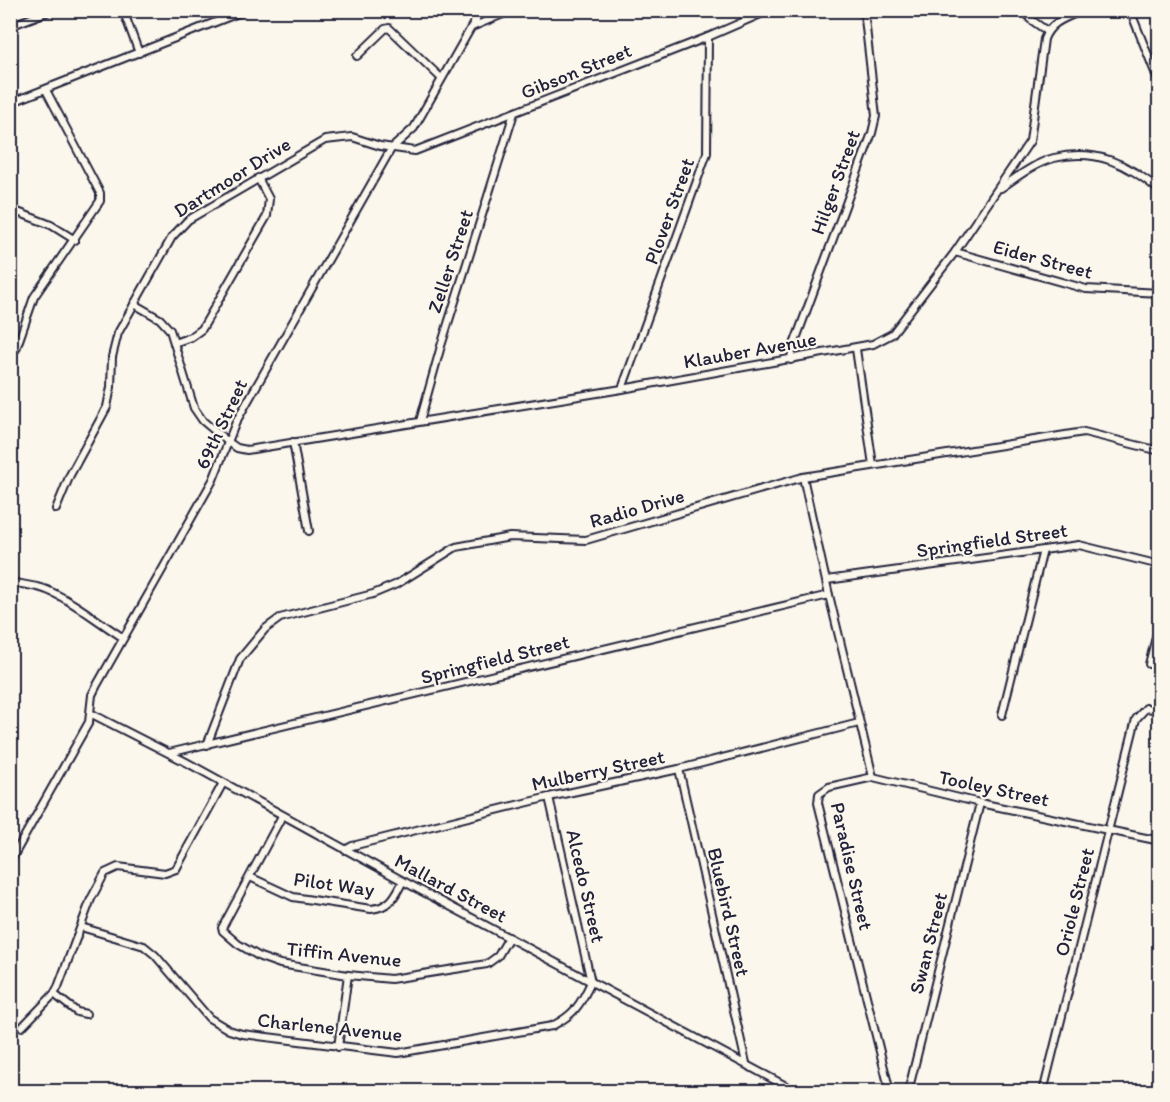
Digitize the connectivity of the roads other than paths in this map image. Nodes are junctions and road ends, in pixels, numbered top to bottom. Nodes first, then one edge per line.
1 (52, 10) edge
2 (123, 10) edge
3 (246, 10) edge
4 (481, 10) edge
5 (513, 10) edge
6 (770, 10) edge
7 (864, 10) edge
8 (1026, 10) edge
9 (1083, 10) edge
10 (1130, 10) edge
11 (10, 26) edge
12 (472, 27) junction
13 (1047, 31) junction
14 (708, 37) junction
15 (139, 52) junction
16 (357, 56) dead end
17 (441, 78) junction
18 (1160, 85) edge
19 (46, 90) junction
20 (10, 103) edge
21 (514, 113) junction
22 (391, 149) junction
23 (258, 178) junction
24 (1160, 191) edge
25 (990, 200) junction
26 (10, 209) edge
27 (75, 240) junction
28 (955, 252) junction
29 (1160, 293) edge
30 (134, 304) junction
31 (174, 342) junction
32 (15, 349) dead end
33 (856, 349) junction
34 (791, 360) junction
35 (622, 389) junction
36 (420, 420) junction
37 (227, 441) junction
38 (293, 442) junction
39 (1160, 451) edge
40 (873, 465) junction
41 (803, 477) junction
42 (56, 509) dead end
43 (309, 531) dead end
44 (1043, 550) junction
45 (1160, 566) edge
46 (827, 580) junction
47 (15, 583) dead end
48 (829, 595) junction
49 (1160, 622) edge
50 (122, 637) junction
51 (1149, 664) dead end
52 (1160, 710) edge
53 (90, 713) junction
54 (1002, 715) dead end
55 (859, 723) junction
56 (207, 745) junction
57 (169, 753) junction
58 (679, 769) junction
59 (873, 777) junction
60 (223, 783) junction
61 (549, 797) junction
62 (980, 803) junction
63 (282, 816) junction
64 (1109, 830) junction
65 (1160, 841) edge
66 (345, 850) junction
67 (10, 862) edge
68 (250, 877) junction
69 (403, 881) junction
70 (81, 927) junction
71 (509, 937) junction
72 (348, 975) junction
73 (591, 982) junction
74 (54, 994) junction
75 (86, 1014) dead end
76 (22, 1027) dead end
77 (338, 1047) junction
78 (746, 1063) junction
79 (797, 1092) edge
80 (890, 1092) edge
81 (908, 1092) edge
82 (1043, 1092) edge

1 - 11 street
2 - 15 street
3 - 15 street
4 - 12 street, 69th Street
5 - 12 street
6 - 14 street, Gibson Street
7 - 34 street, Hilger Street
8 - 13 street
9 - 13 street
10 - 18 street
12 - 17 street, 69th Street
13 - 25 street, Klauber Avenue
14 - 21 street, Gibson Street
14 - 35 street, Plover Street
15 - 19 street
16 - 17 street
17 - 22 street, 69th Street
19 - 20 street
19 - 27 street
21 - 22 street, Gibson Street
21 - 36 street, Zeller Street
22 - 23 street, Dartmoor Drive
22 - 37 street, 69th Street
23 - 30 street, Dartmoor Drive
23 - 31 street
24 - 25 street
25 - 28 street, Klauber Avenue
26 - 27 street
27 - 32 street
28 - 29 street, Eider Street
28 - 33 street, Klauber Avenue
30 - 31 street
30 - 42 street, Dartmoor Drive
31 - 37 street
33 - 34 street, Klauber Avenue
33 - 40 street
34 - 35 street, Klauber Avenue
35 - 36 street, Klauber Avenue
36 - 38 street, Klauber Avenue
37 - 38 street, Klauber Avenue
37 - 50 street, 69th Street
38 - 43 street
39 - 40 street, Radio Drive
40 - 41 street, Radio Drive
41 - 46 street
41 - 56 street, Radio Drive
44 - 45 street, Springfield Street
44 - 46 street, Springfield Street
44 - 54 street
46 - 48 street
47 - 50 street
48 - 55 street
48 - 56 street, Springfield Street
49 - 51 street
50 - 53 street, 69th Street
52 - 64 street, Oriole Street
53 - 57 street, Mallard Street
53 - 67 street, 69th Street
55 - 58 street, Mulberry Street
55 - 59 street
56 - 57 street, Springfield Street
57 - 60 street, Mallard Street
58 - 61 street, Mulberry Street
58 - 78 street, Bluebird Street
59 - 62 street, Tooley Street
59 - 80 street, Paradise Street
60 - 63 street, Mallard Street
60 - 70 street
61 - 66 street, Mulberry Street
61 - 73 street, Alcedo Street
62 - 64 street, Tooley Street
62 - 81 street, Swan Street
63 - 66 street, Mallard Street
63 - 68 street
64 - 65 street, Tooley Street
64 - 82 street, Oriole Street
66 - 69 street, Mallard Street
68 - 69 street, Pilot Way
68 - 72 street, Tiffin Avenue
69 - 71 street, Mallard Street
70 - 74 street
70 - 77 street, Charlene Avenue
71 - 72 street, Tiffin Avenue
71 - 73 street, Mallard Street
72 - 77 street
73 - 77 street, Charlene Avenue
73 - 78 street, Mallard Street
74 - 75 street
74 - 76 street
78 - 79 street, Mallard Street

